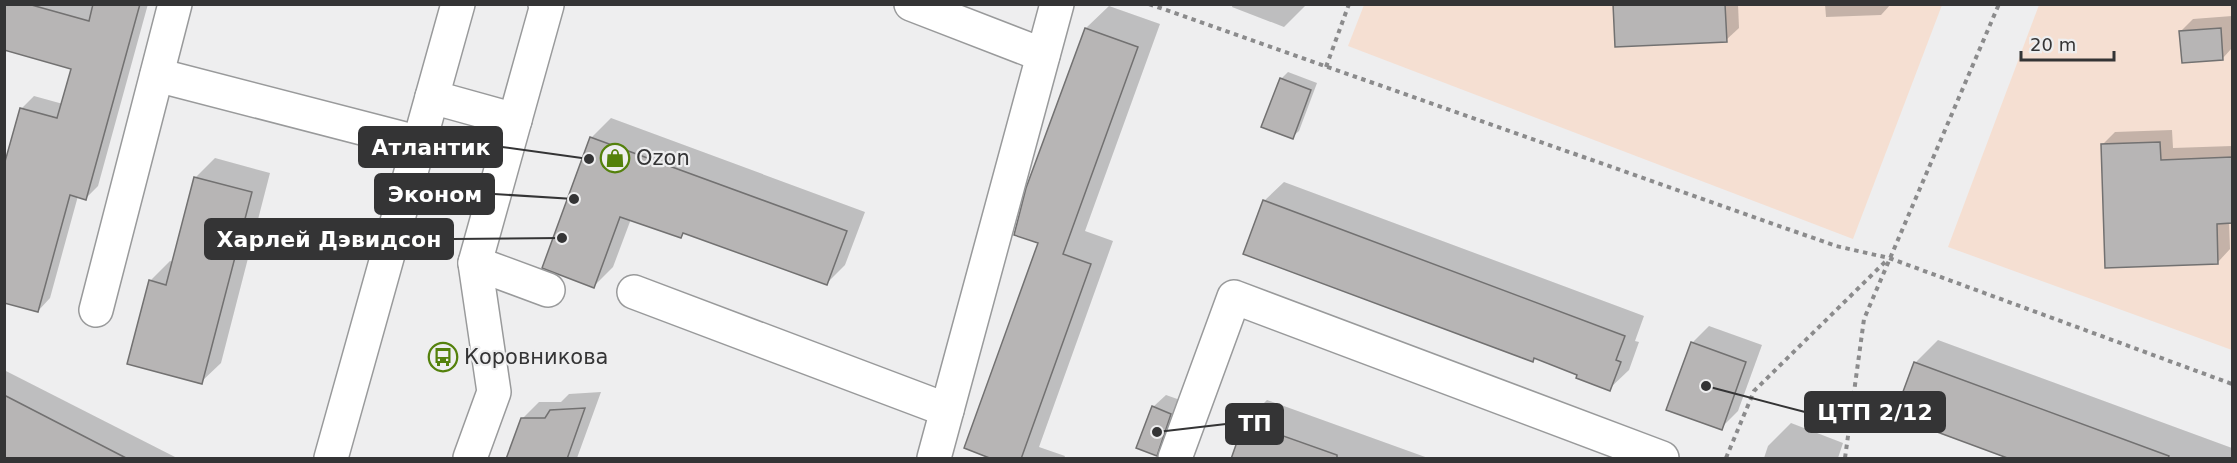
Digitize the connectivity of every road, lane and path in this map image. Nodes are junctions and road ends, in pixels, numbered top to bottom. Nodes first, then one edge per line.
1 (175, 4) edge
2 (458, 4) edge
3 (545, 4) edge
4 (911, 4) edge
5 (1057, 4) edge
6 (1149, 4) edge
7 (1349, 4) edge
8 (1999, 4) edge
9 (1043, 55) junction
10 (1326, 67) junction
11 (157, 75) junction
12 (432, 97) junction
13 (515, 120) junction
14 (420, 143) junction
15 (1889, 258) junction
16 (475, 263) junction
17 (548, 290) dead end
18 (634, 292) dead end
19 (96, 310) dead end
20 (2232, 384) edge
21 (947, 410) junction
22 (331, 459) edge
23 (470, 459) edge
24 (934, 459) edge
25 (1175, 459) edge
26 (1662, 459) edge
27 (1726, 459) edge
28 (1845, 459) edge

1 - 11 street
2 - 12 street
3 - 13 street
4 - 9 street
5 - 9 street
6 - 10 path
7 - 10 path
8 - 15 path
9 - 21 street
10 - 15 path
11 - 14 street
11 - 19 street
12 - 13 street
12 - 14 street
13 - 16 street
14 - 22 street
15 - 20 path
15 - 27 path
15 - 28 path
16 - 17 street
16 - 23 street
18 - 21 street
21 - 24 street
25 - 26 street

